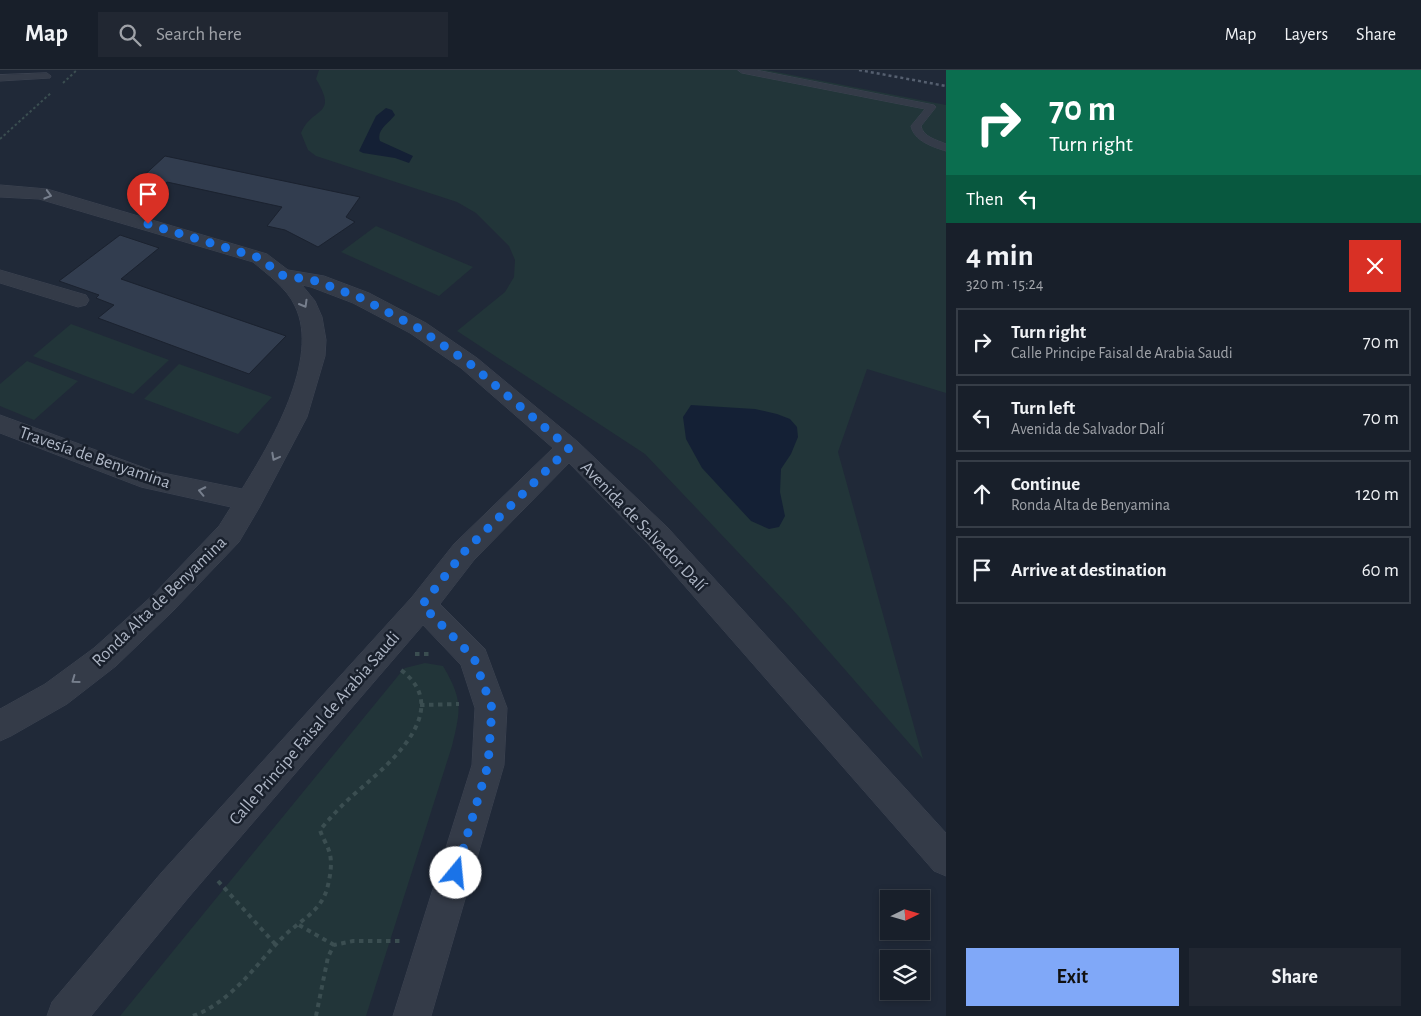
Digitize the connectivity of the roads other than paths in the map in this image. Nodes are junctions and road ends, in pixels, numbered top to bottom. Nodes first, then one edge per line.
1 (742, 70) edge
2 (47, 76) dead end
3 (0, 78) edge
4 (946, 148) edge
5 (0, 191) edge
6 (281, 275) junction
7 (0, 276) edge
8 (78, 300) dead end
9 (0, 424) edge
10 (569, 448) junction
11 (250, 502) junction
12 (422, 605) junction
13 (0, 726) edge
14 (946, 859) edge
15 (66, 1016) edge
16 (412, 1016) edge

1 - 4 lane
2 - 3 lane
5 -> 6 street, Ronda Alta de Benyamina
6 - 10 street, Avenida de Salvador Dalí
6 -> 11 street, Ronda Alta de Benyamina
7 - 8 street
11 -> 9 street, Travesía de Benyamina
10 - 12 street, Calle Principe Faisal de Arabia Saudi
10 - 14 street, Avenida de Salvador Dalí
11 -> 13 street, Ronda Alta de Benyamina
12 - 15 street, Calle Principe Faisal de Arabia Saudi
12 - 16 street

